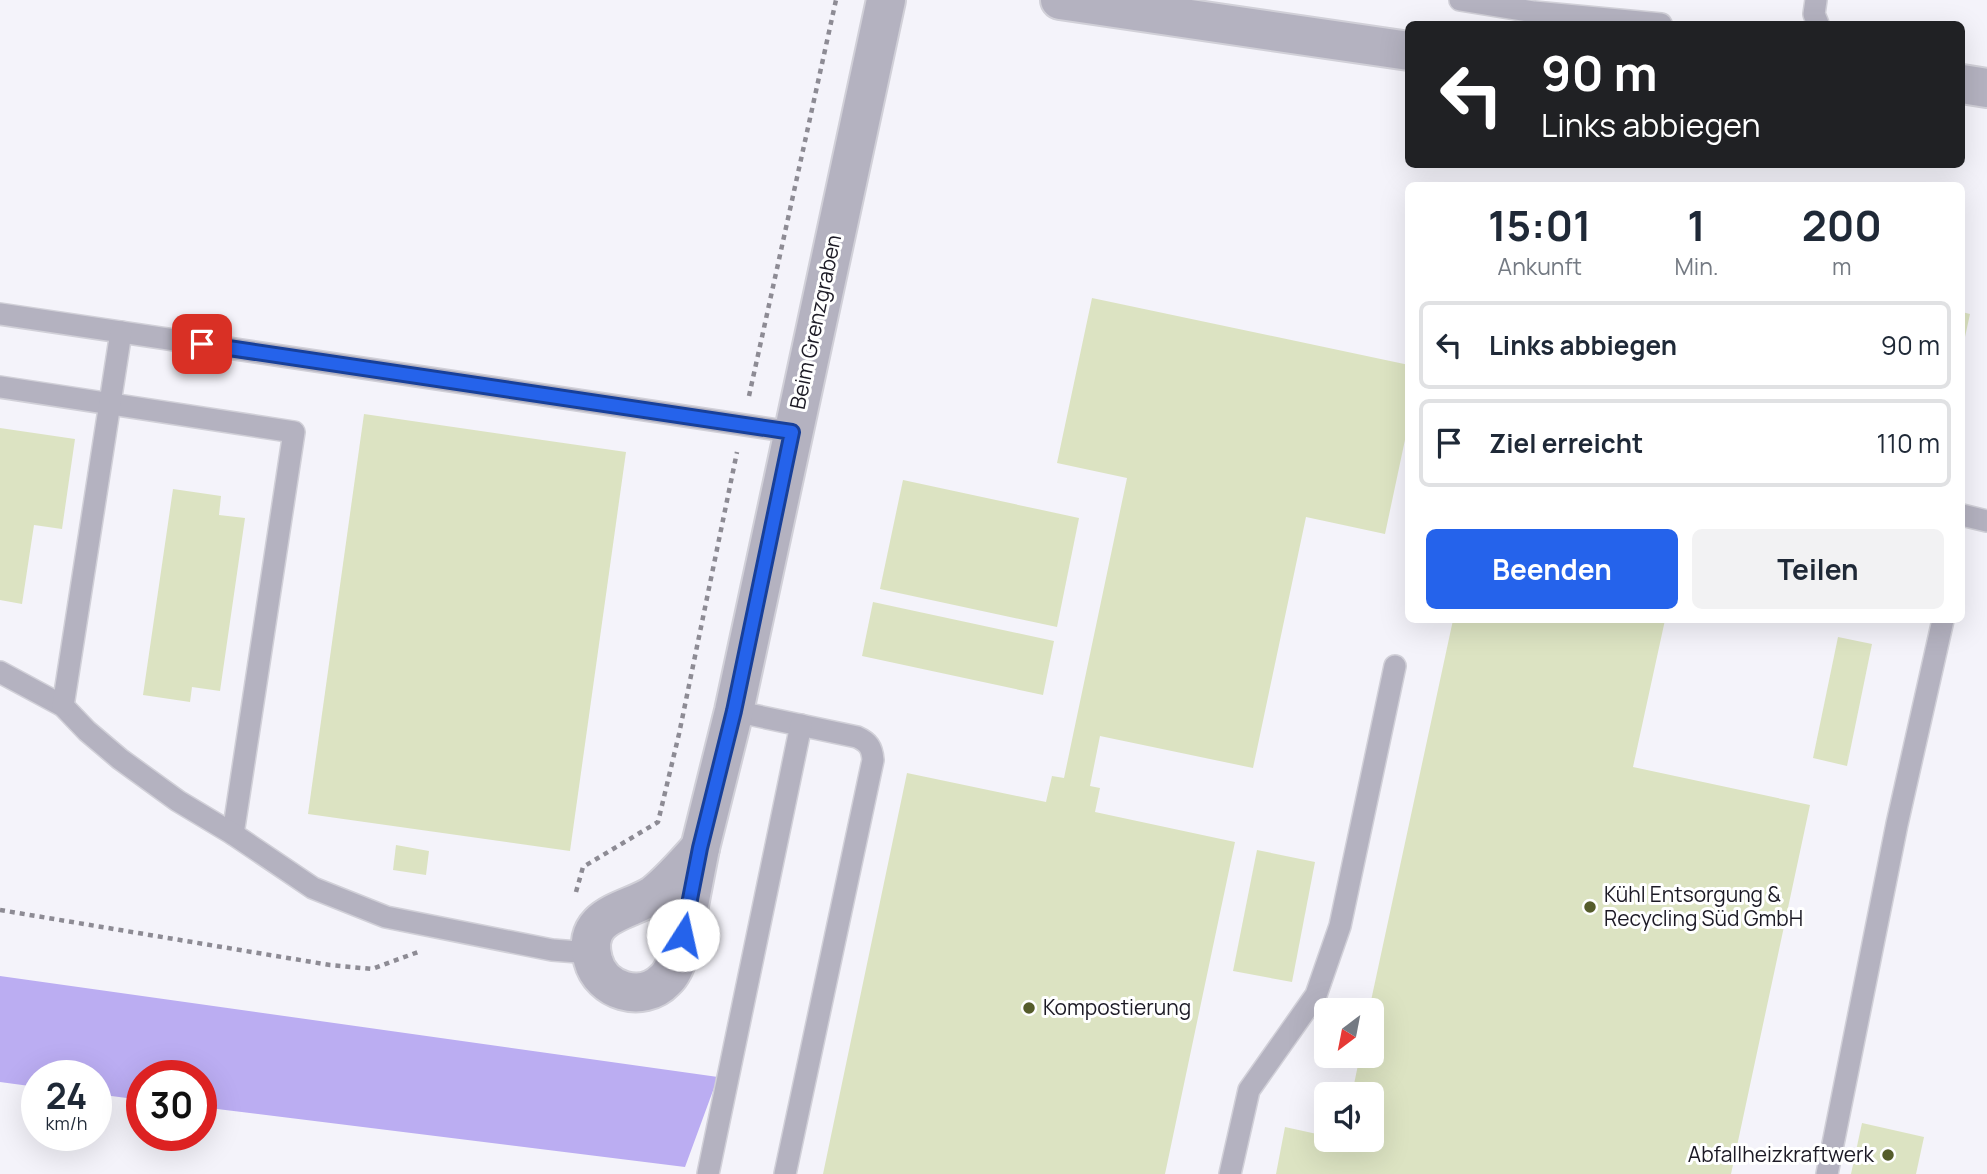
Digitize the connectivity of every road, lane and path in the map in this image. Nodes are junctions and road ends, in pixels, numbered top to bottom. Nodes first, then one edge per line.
1 (836, 0) edge
2 (886, 0) edge
3 (1060, 0) edge
4 (1460, 0) edge
5 (1816, 0) edge
6 (1535, 6) edge
7 (1640, 21) edge
8 (1817, 21) edge
9 (1405, 50) edge
10 (1965, 84) edge
11 (1987, 88) edge
12 (0, 314) edge
13 (121, 332) junction
14 (0, 387) edge
15 (109, 404) junction
16 (743, 423) junction
17 (792, 432) junction
18 (1987, 521) edge
19 (1965, 522) edge
20 (1942, 623) edge
21 (1395, 666) dead end
22 (0, 672) edge
23 (63, 706) junction
24 (734, 711) junction
25 (801, 725) junction
26 (233, 834) junction
27 (700, 848) junction
28 (0, 910) edge
29 (442, 929) junction
30 (576, 952) junction
31 (708, 1174) edge
32 (785, 1174) edge
33 (1230, 1174) edge
34 (1827, 1174) edge

1 - 16 path
2 - 17 street, Beim Grenzgraben
3 - 9 street
4 - 6 lane
5 - 8 lane
6 - 7 lane
10 - 11 street
12 - 13 lane
13 - 15 lane
13 - 16 lane
14 - 15 lane
15 - 23 lane
15 - 26 lane
16 - 17 lane
16 - 30 path
17 - 24 street, Beim Grenzgraben
18 - 19 lane
20 - 34 lane
21 - 33 lane
22 - 23 lane
23 - 26 lane
24 - 25 lane
24 - 27 street, Beim Grenzgraben
25 - 31 lane
25 - 32 lane
26 - 29 lane
27 - 30 street, Beim Grenzgraben
27 - 30 street, Beim Grenzgraben
28 - 29 path
29 - 30 lane

